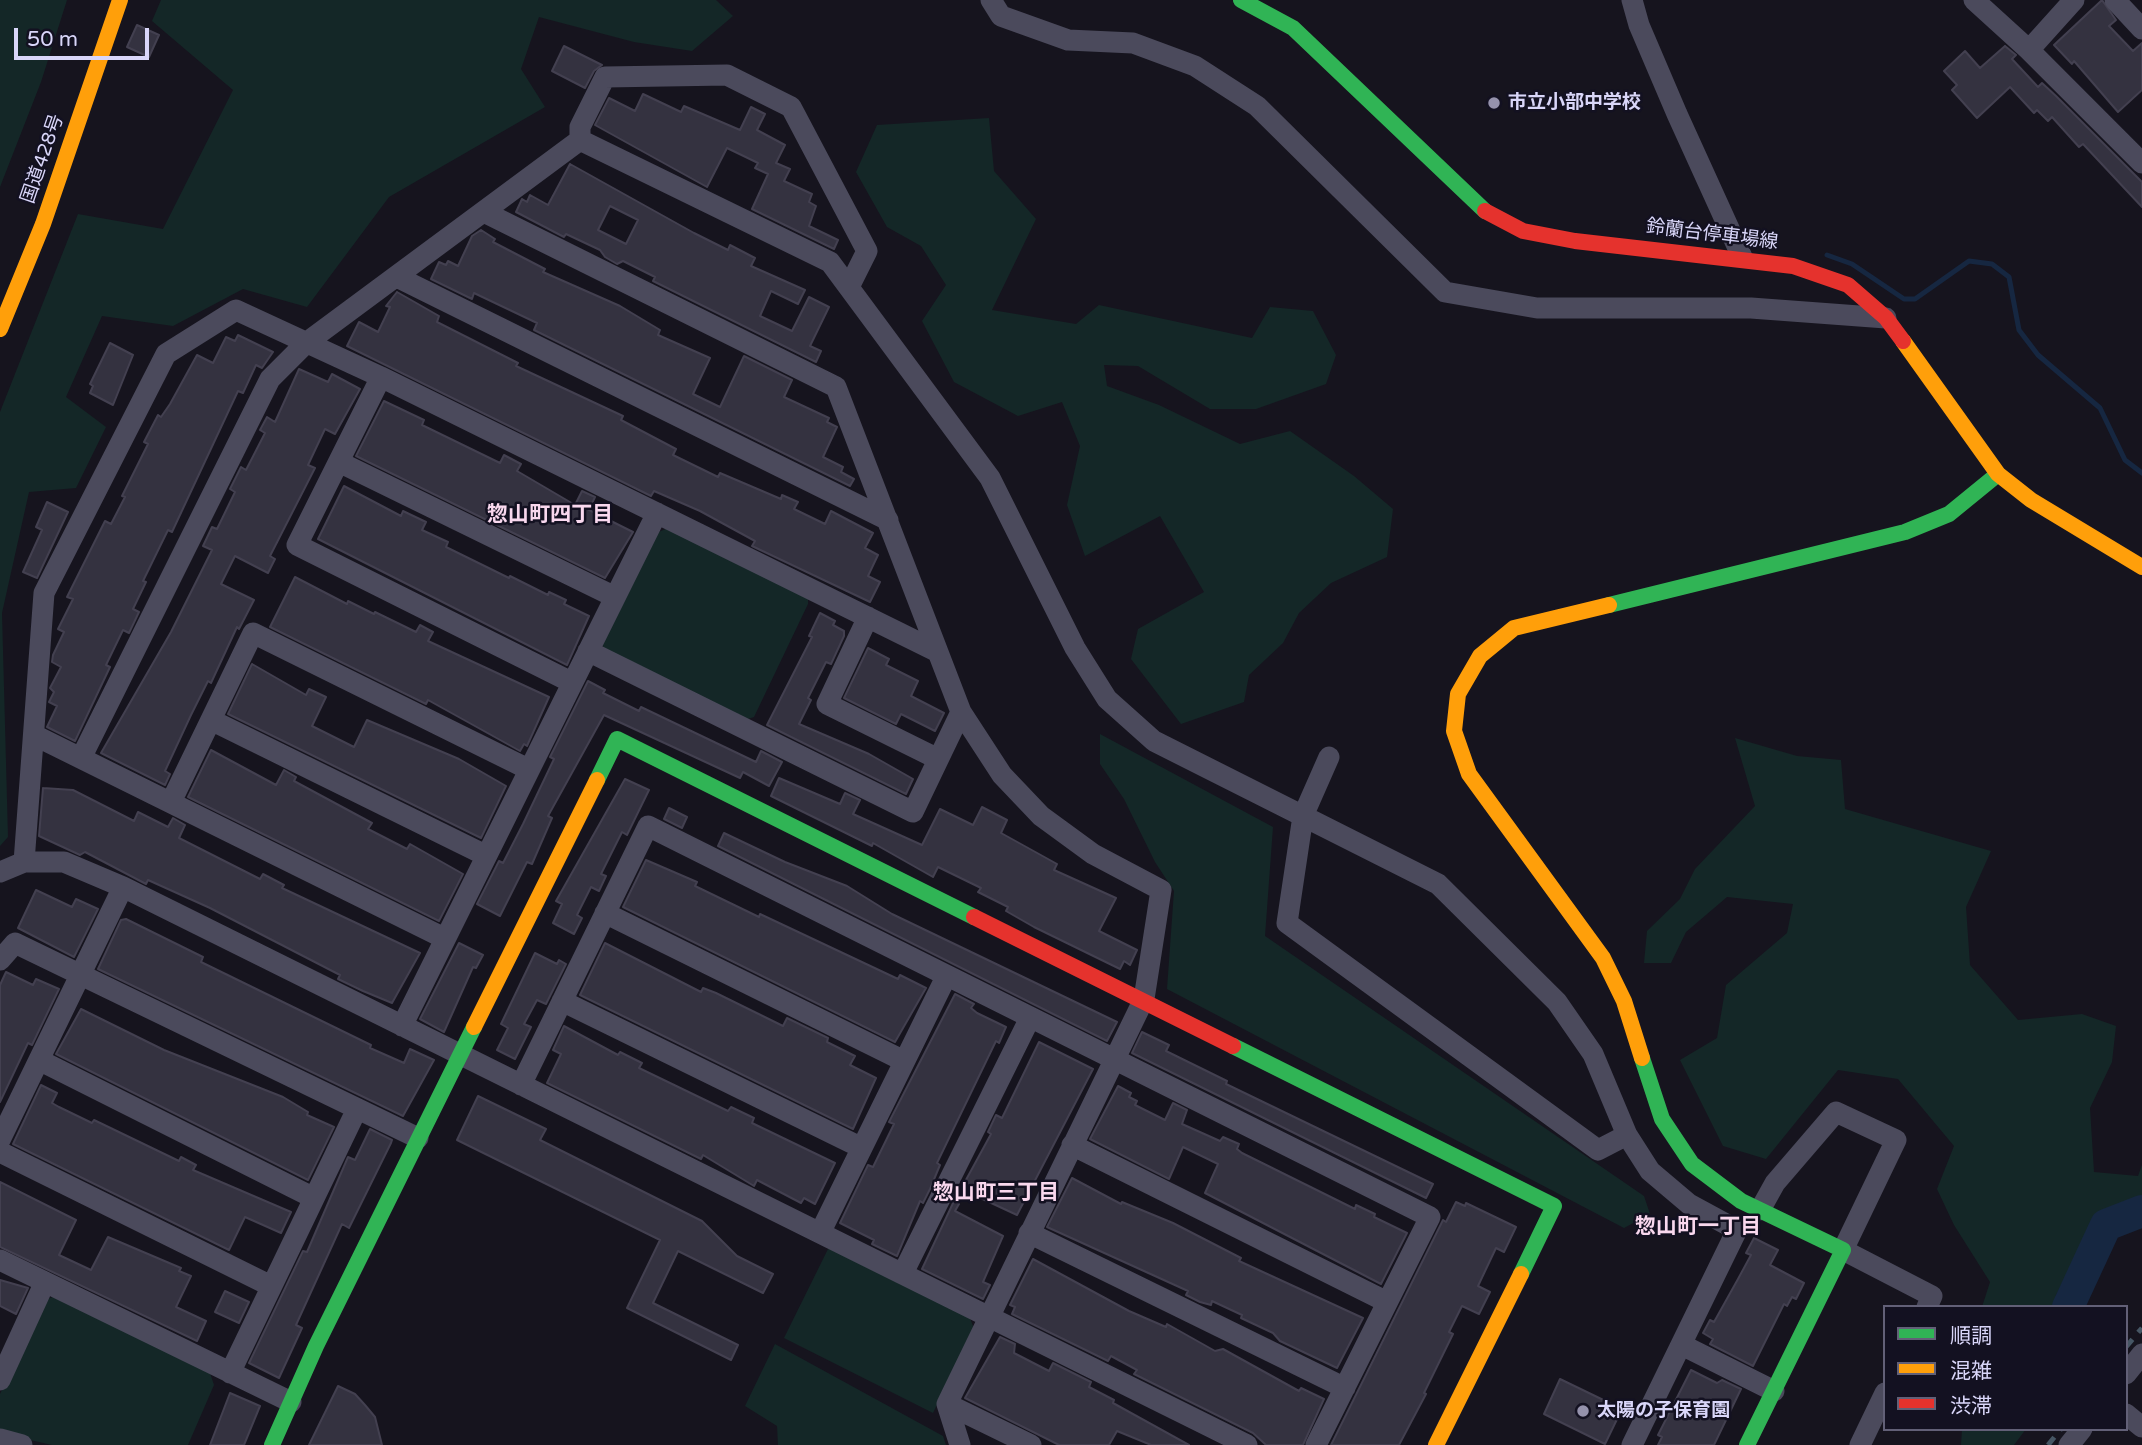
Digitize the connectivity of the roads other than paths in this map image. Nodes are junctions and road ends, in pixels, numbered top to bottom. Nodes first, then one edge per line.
1 (120, 0) edge
2 (992, 0) edge
3 (1241, 0) edge
4 (1632, 0) edge
5 (1974, 0) edge
6 (2074, 0) edge
7 (2115, 0) edge
8 (2142, 29) edge
9 (2029, 50) junction
10 (580, 140) junction
11 (2142, 163) edge
12 (484, 212) junction
13 (1742, 257) junction
14 (397, 277) junction
15 (849, 287) junction
16 (1886, 318) junction
17 (0, 329) edge
18 (306, 343) junction
19 (381, 377) junction
20 (339, 461) junction
21 (1998, 474) junction
22 (657, 513) junction
23 (888, 520) junction
24 (2142, 567) edge
25 (615, 597) junction
26 (868, 617) junction
27 (588, 651) junction
28 (938, 652) junction
29 (571, 682) junction
30 (961, 712) junction
31 (211, 720) junction
32 (36, 736) junction
33 (1329, 757) dead end
34 (81, 758) junction
35 (938, 759) junction
36 (528, 769) junction
37 (171, 802) junction
38 (1303, 816) junction
39 (485, 855) junction
40 (24, 862) junction
41 (0, 872) edge
42 (123, 887) junction
43 (605, 913) junction
44 (444, 938) junction
45 (0, 960) edge
46 (82, 974) junction
47 (946, 977) junction
48 (1144, 999) junction
49 (562, 1001) junction
50 (1030, 1018) junction
51 (402, 1026) junction
52 (459, 1054) junction
53 (39, 1060) junction
54 (1114, 1060) junction
55 (904, 1062) junction
56 (521, 1085) junction
57 (356, 1109) junction
58 (1626, 1135) junction
59 (418, 1138) junction
60 (0, 1140) edge
61 (1072, 1145) junction
62 (862, 1148) junction
63 (0, 1152) edge
64 (314, 1198) junction
65 (1760, 1210) junction
66 (821, 1231) junction
67 (1029, 1233) junction
68 (1843, 1250) junction
69 (0, 1260) edge
70 (903, 1273) junction
71 (45, 1282) junction
72 (271, 1286) junction
73 (1387, 1302) junction
74 (1928, 1305) edge
75 (988, 1317) junction
76 (1682, 1345) junction
77 (2142, 1354) edge
78 (2128, 1372) edge
79 (230, 1373) junction
80 (0, 1380) edge
81 (1345, 1388) junction
82 (1774, 1391) junction
83 (1883, 1397) edge
84 (291, 1402) junction
85 (947, 1404) junction
86 (2128, 1416) edge
87 (2142, 1427) edge
88 (2080, 1431) edge
89 (0, 1439) edge
90 (22, 1445) edge
91 (272, 1445) edge
92 (960, 1445) edge
93 (1031, 1445) edge
94 (1247, 1445) edge
95 (1316, 1445) edge
96 (1436, 1445) edge
97 (1632, 1445) edge
98 (1746, 1445) edge
99 (1860, 1445) edge
100 (2069, 1445) edge

1 - 17 main road, 国道428号
2 - 16 street
3 - 13 main road, 鈴蘭台停車場線
4 - 13 street
5 - 9 street
6 - 9 street
7 - 8 street
9 - 11 street
10 - 12 street
10 - 15 street
10 - 15 street
12 - 14 street
12 - 23 street
13 - 16 main road, 鈴蘭台停車場線
14 - 18 street
14 - 23 street
15 - 38 street
16 - 21 main road, 鈴蘭台停車場線
18 - 19 street
18 - 32 street
18 - 34 street
19 - 20 street
19 - 22 street
20 - 25 street
20 - 29 street
21 - 24 main road, 鈴蘭台停車場線
21 - 65 main road
22 - 25 street
22 - 26 street
23 - 28 street
25 - 27 street
26 - 28 street
26 - 35 street
27 - 29 street
27 - 35 street
28 - 30 street
29 - 36 street
30 - 35 street
30 - 48 street
31 - 36 street
31 - 37 street
31 - 39 street
32 - 34 street
32 - 40 street
33 - 38 street
34 - 37 street
36 - 39 street
37 - 44 street
38 - 58 street
38 - 58 street
39 - 44 street
40 - 41 street
40 - 42 street
42 - 46 street
42 - 51 street
43 - 47 street
43 - 49 street
43 - 55 street
44 - 51 street
45 - 46 street
46 - 53 street
46 - 57 street
47 - 50 street
47 - 55 street
48 - 52 main road
48 - 54 street
48 - 96 main road
49 - 56 street
49 - 62 street
50 - 54 street
50 - 70 street
51 - 52 street
52 - 56 street
52 - 59 main road
53 - 60 street
53 - 64 street
54 - 61 street
54 - 73 street
55 - 62 street
56 - 66 street
57 - 59 street
57 - 64 street
58 - 76 street
59 - 84 main road
61 - 67 street
61 - 73 street
62 - 66 street
63 - 72 street
64 - 72 street
65 - 68 main road
65 - 68 street
66 - 70 street
67 - 75 street
67 - 81 street
68 - 74 street
68 - 82 main road
69 - 71 street
70 - 75 street
71 - 79 street
71 - 80 street
72 - 79 street
73 - 81 street
75 - 85 street
75 - 94 street
76 - 82 street
76 - 97 street
77 - 78 street
79 - 84 street
81 - 95 street
82 - 98 main road
83 - 99 street
84 - 91 main road
85 - 92 street
85 - 93 street
86 - 87 street
88 - 100 street
89 - 90 street

